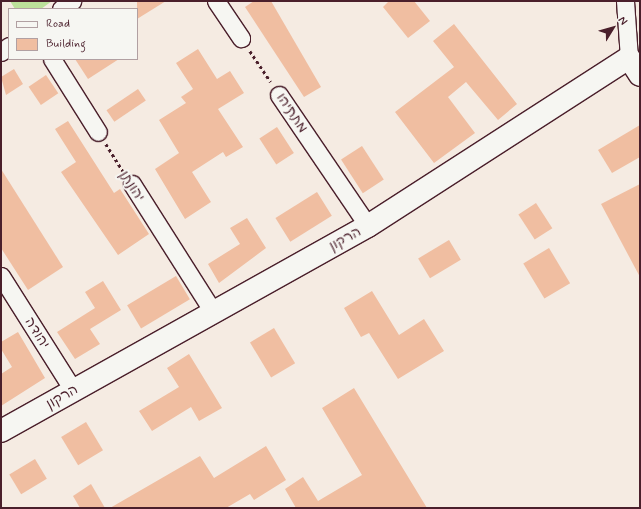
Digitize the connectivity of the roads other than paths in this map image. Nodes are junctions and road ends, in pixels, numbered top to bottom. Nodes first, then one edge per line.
1 (72, 1) edge
2 (216, 1) edge
3 (625, 1) edge
4 (62, 8) edge
5 (241, 38) road end
6 (53, 60) edge
7 (636, 60) edge
8 (279, 95) road end
9 (98, 132) road end
10 (132, 184) road end
11 (368, 226) junction
12 (1, 276) edge
13 (214, 313) junction
14 (73, 390) junction
15 (1, 431) edge

1 - 4 street
2 - 5 street
3 - 7 street, הרקון
6 - 9 street
7 - 11 street, הרקון
8 - 11 street, מתתיהו
10 - 13 street, יהונתן
11 - 13 street, הרקון
12 - 14 street, יהודה
13 - 14 street, הרקון
14 - 15 street, הרקון

